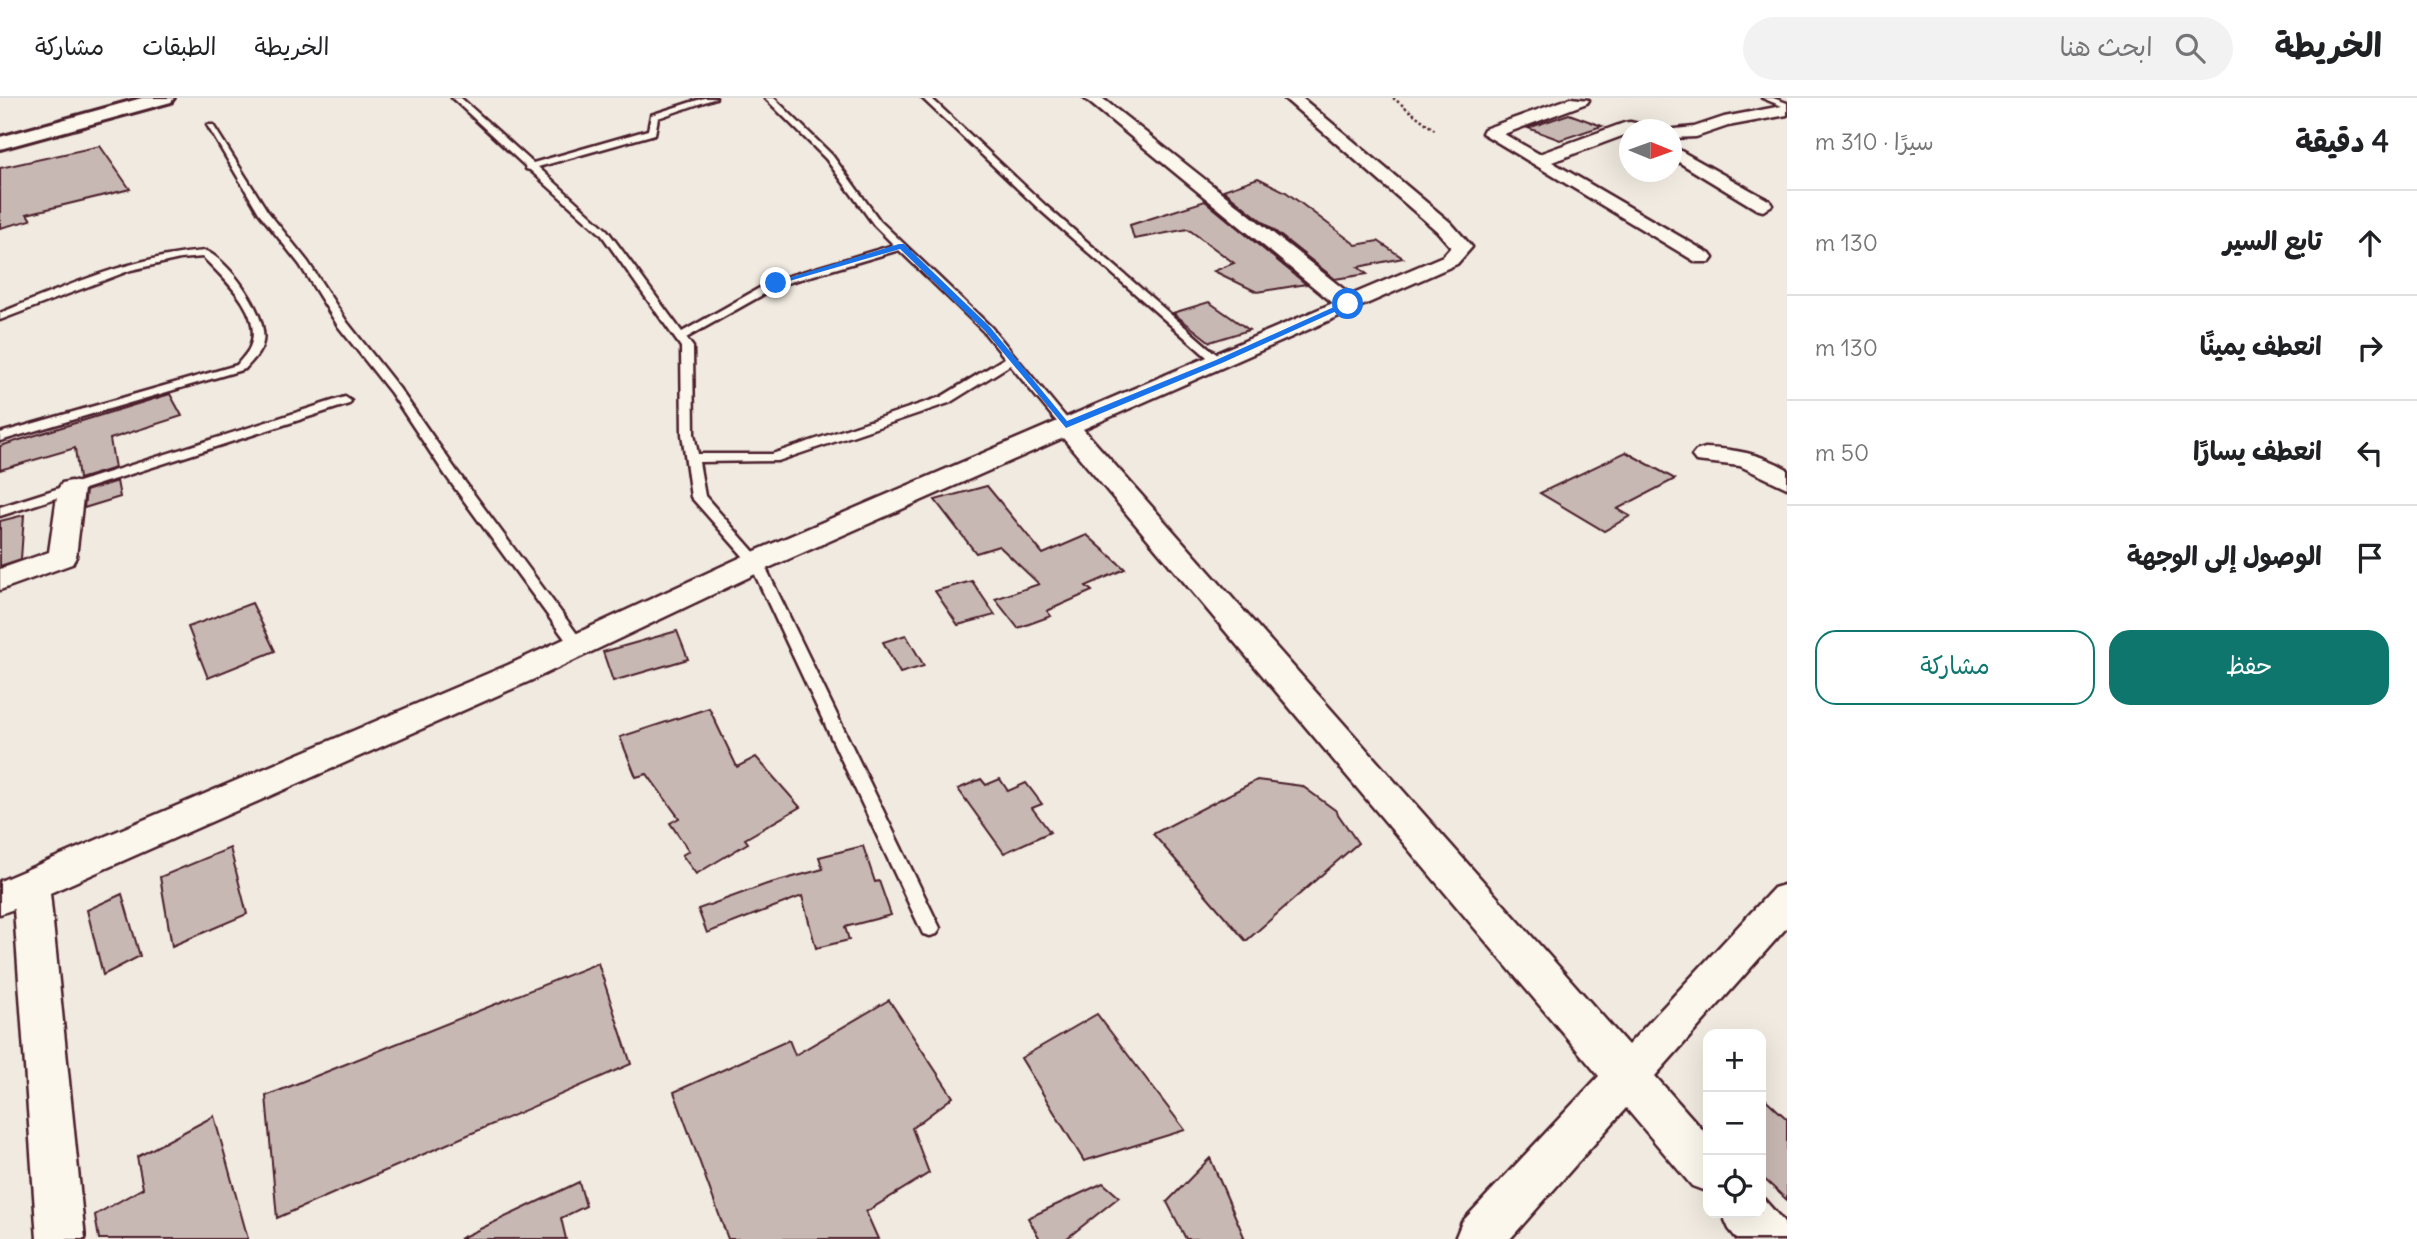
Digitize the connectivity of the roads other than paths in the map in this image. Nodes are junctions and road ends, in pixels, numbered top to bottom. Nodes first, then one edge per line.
1 (128, 98) edge
2 (164, 98) edge
3 (456, 98) edge
4 (712, 98) edge
5 (769, 98) edge
6 (926, 98) edge
7 (1092, 98) edge
8 (1292, 98) edge
9 (1543, 98) edge
10 (1766, 98) edge
11 (1586, 102) edge
12 (1559, 108) junction
13 (1787, 108) edge
14 (1611, 117) dead end
15 (1619, 121) edge
16 (211, 127) dead end
17 (0, 132) edge
18 (1682, 133) edge
19 (1619, 134) edge
20 (0, 143) edge
21 (1682, 157) edge
22 (1537, 161) junction
23 (529, 167) junction
24 (1763, 205) dead end
25 (901, 246) junction
26 (1703, 258) dead end
27 (1348, 304) junction
28 (0, 317) edge
29 (680, 337) junction
30 (1011, 359) junction
31 (1219, 362) junction
32 (345, 401) dead end
33 (1066, 425) junction
34 (0, 437) edge
35 (1705, 456) dead end
36 (692, 458) junction
37 (1787, 480) edge
38 (71, 489) junction
39 (0, 512) edge
40 (756, 562) junction
41 (0, 580) edge
42 (578, 646) junction
43 (15, 892) edge
44 (1787, 900) edge
45 (930, 928) dead end
46 (1628, 1076) junction
47 (1703, 1164) edge
48 (1749, 1218) edge
49 (61, 1239) edge
50 (1479, 1239) edge
51 (1767, 1239) edge

1 - 17 main road
2 - 20 main road
3 - 23 lane
4 - 23 lane
5 - 25 lane
6 - 31 lane
7 - 27 street
8 - 27 street
9 - 12 street
10 - 13 lane
11 - 12 street
12 - 22 street
13 - 18 street
14 - 15 street
16 - 42 lane
19 - 22 street
21 - 24 street
22 - 26 street
23 - 29 lane
25 - 29 lane
25 - 30 lane
27 - 31 street
28 - 34 lane
29 - 36 lane
30 - 33 lane
30 - 36 lane
31 - 33 street
32 - 38 lane
33 - 40 street
33 - 46 street
35 - 37 street
36 - 40 lane
38 - 39 lane
38 - 41 street
40 - 42 street
40 - 45 lane
42 - 43 street
43 - 49 street
44 - 46 street
46 - 47 street
46 - 50 street
48 - 51 street

